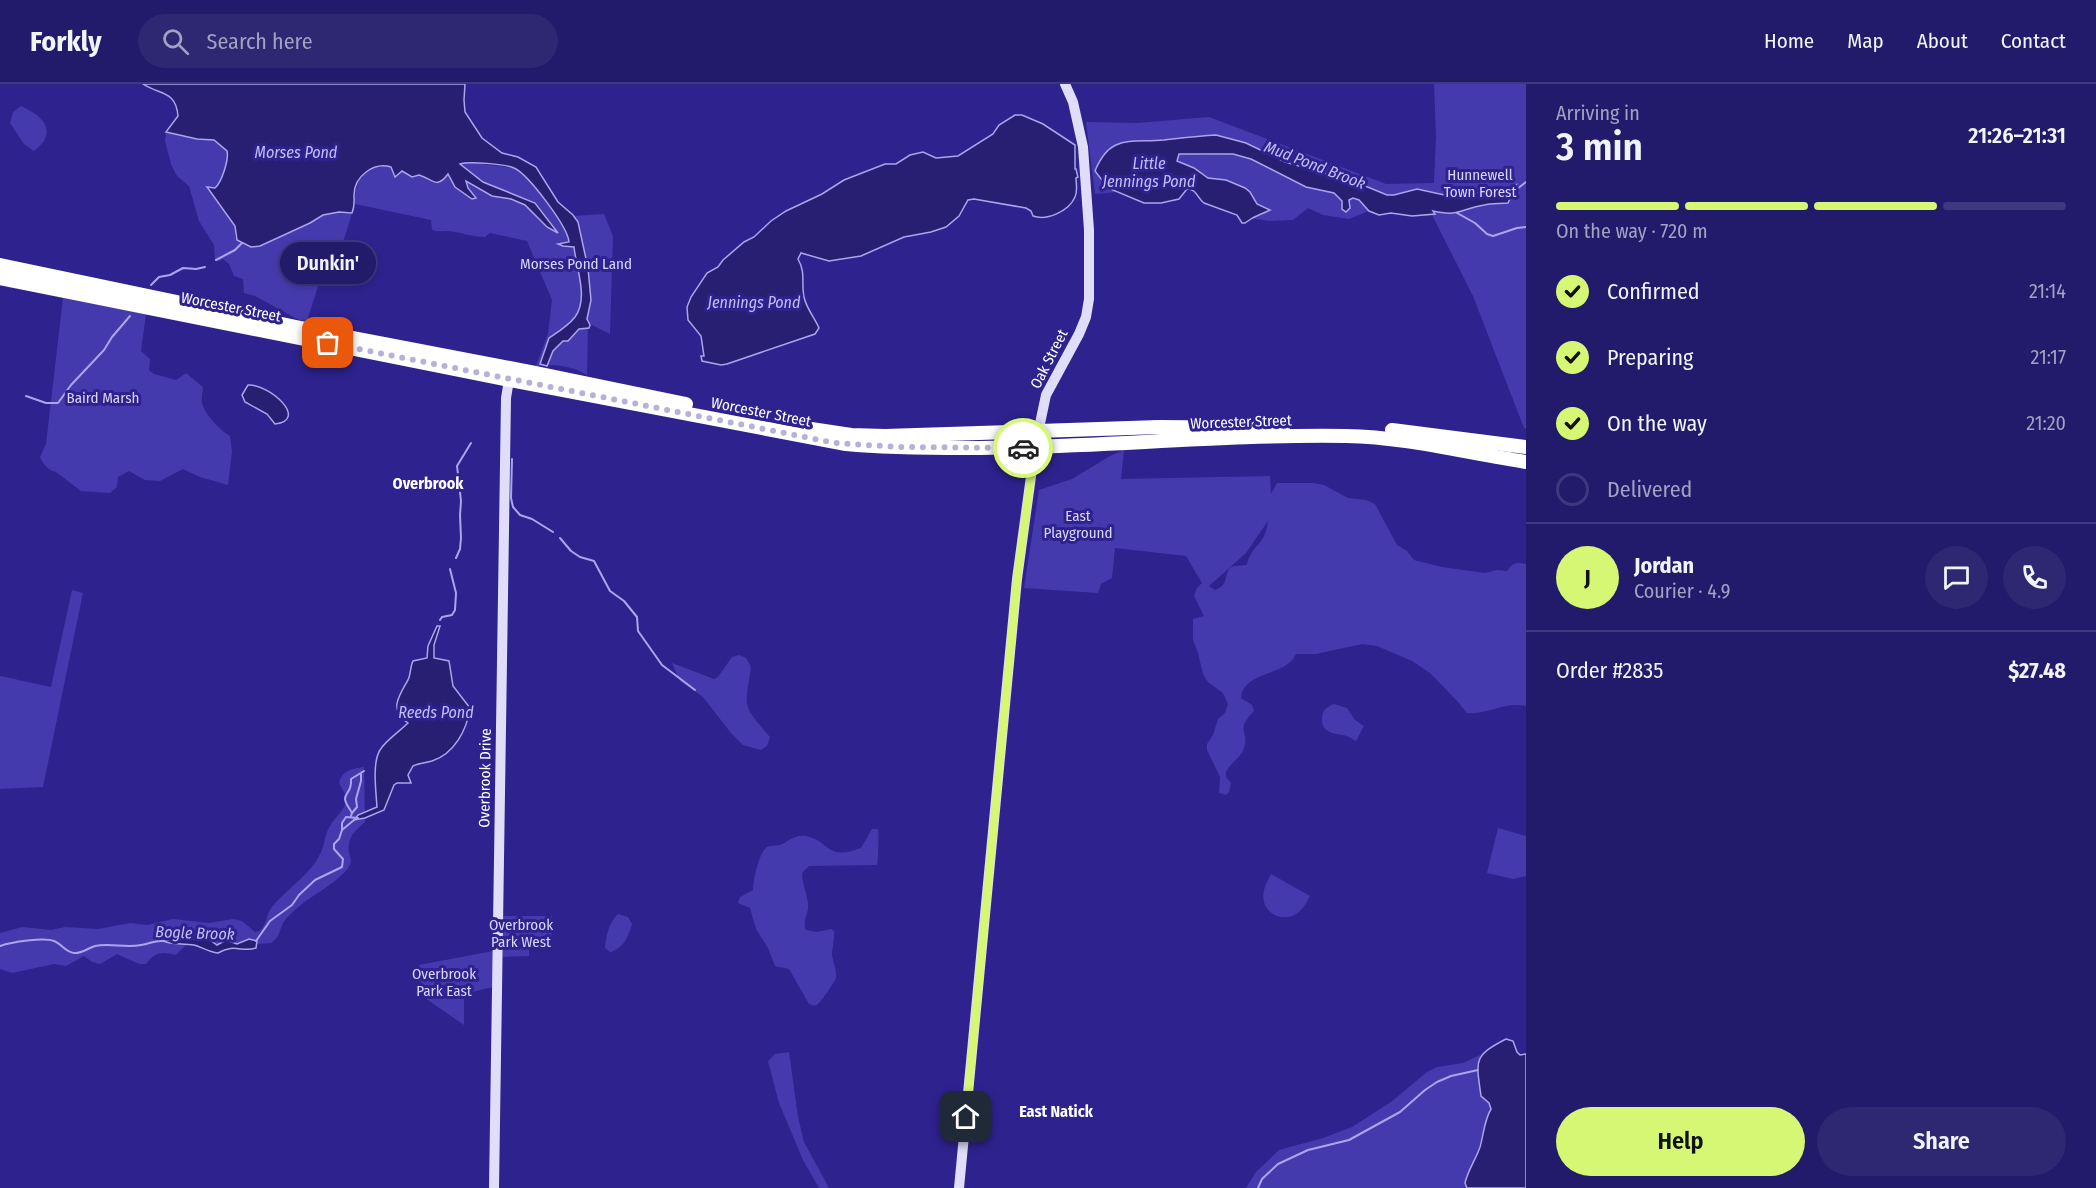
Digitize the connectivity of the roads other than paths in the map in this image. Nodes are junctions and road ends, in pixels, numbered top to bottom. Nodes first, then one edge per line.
1 (1065, 84) edge
2 (0, 265) edge
3 (0, 278) edge
4 (510, 374) junction
5 (1037, 432) junction
6 (1035, 447) junction
7 (1476, 447) junction
8 (1526, 447) edge
9 (1526, 462) edge
10 (494, 1188) edge
11 (959, 1188) edge

1 - 5 street, Oak Street
2 - 4 highway, Worcester Street
3 - 4 highway, Worcester Street
4 - 5 highway, Worcester Street
4 - 6 highway, Worcester Street
4 - 10 street, Overbrook Drive
5 - 6 street, Oak Street
5 - 7 highway, Worcester Street
6 - 7 highway, Worcester Street
6 - 11 street, Oak Street
7 - 8 highway, Worcester Street
7 - 9 highway, Worcester Street

